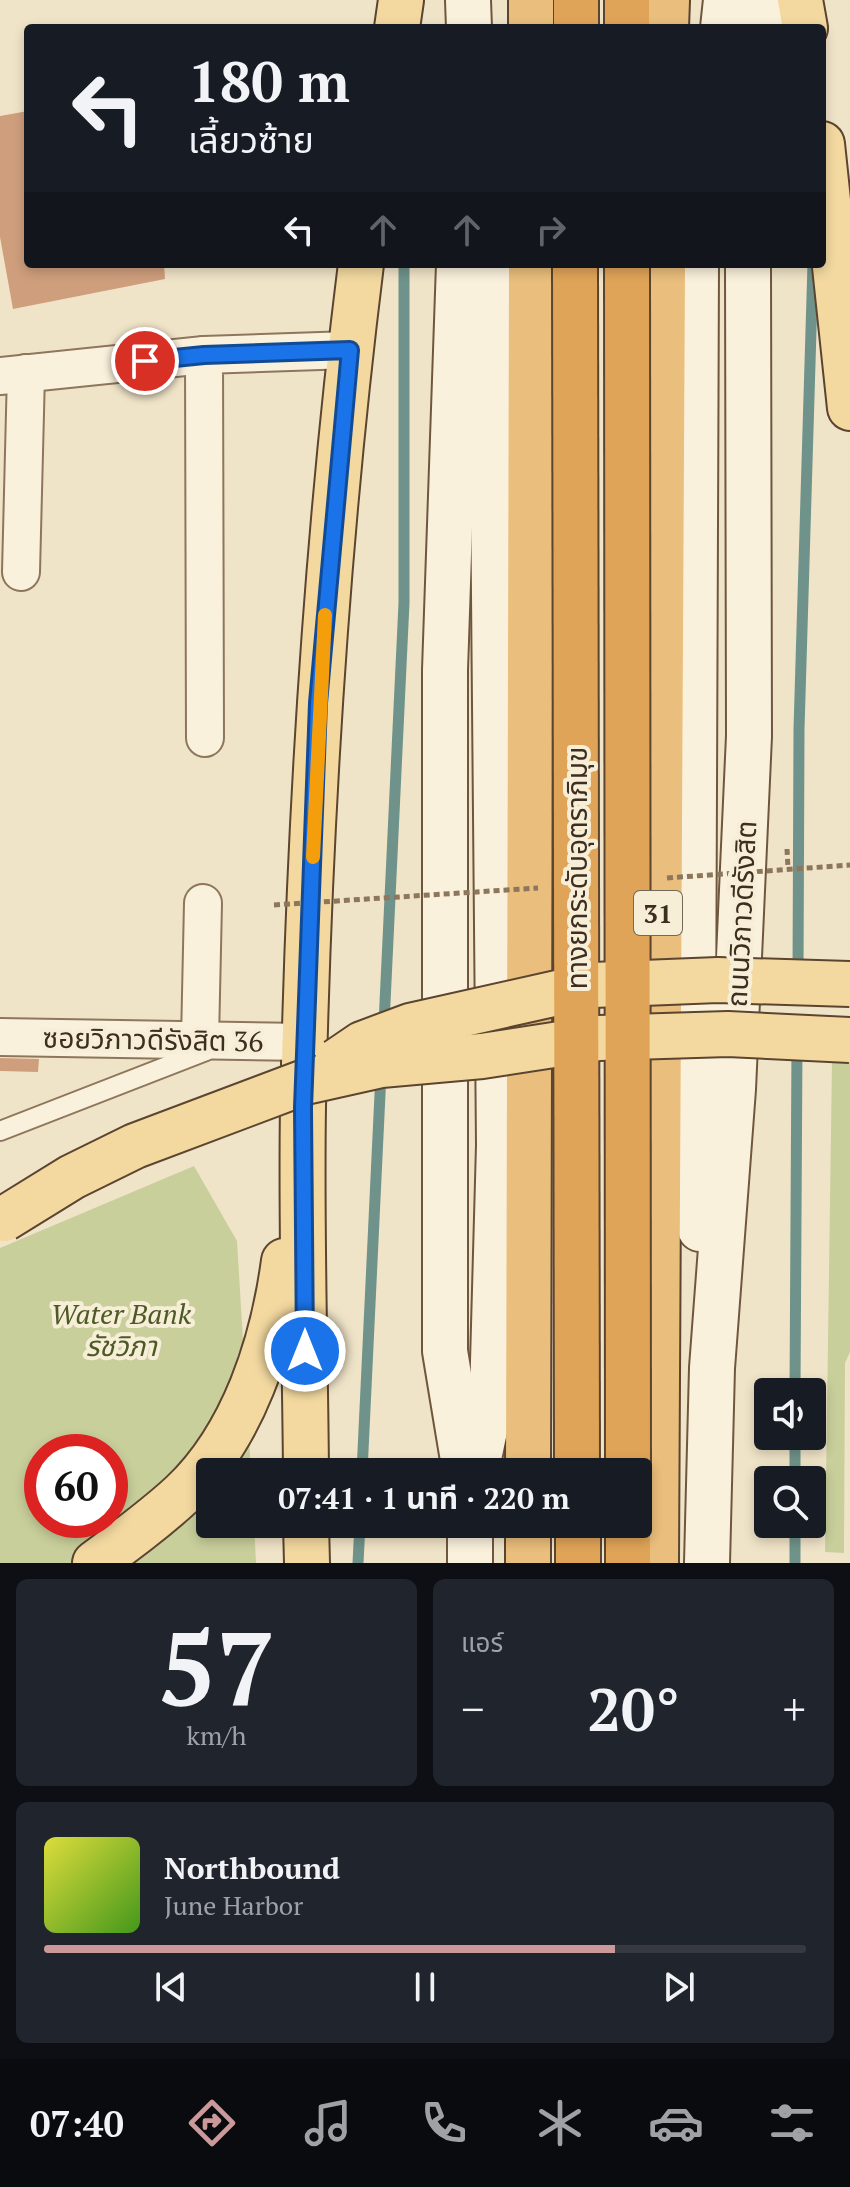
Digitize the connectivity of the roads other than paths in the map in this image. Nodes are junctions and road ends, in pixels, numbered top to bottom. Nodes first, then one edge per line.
1 (401, 0) edge
2 (448, 0) edge
3 (468, 0) edge
4 (531, 0) edge
5 (576, 0) edge
6 (627, 0) edge
7 (667, 0) edge
8 (726, 0) edge
9 (763, 0) edge
10 (800, 0) edge
11 (398, 24) edge
12 (450, 24) edge
13 (469, 24) edge
14 (531, 24) edge
15 (576, 24) edge
16 (627, 24) edge
17 (666, 24) edge
18 (723, 24) edge
19 (761, 24) edge
20 (804, 24) edge
21 (826, 182) edge
22 (360, 268) edge
23 (459, 268) edge
24 (491, 268) edge
25 (531, 268) edge
26 (575, 268) edge
27 (627, 268) edge
28 (663, 268) edge
29 (696, 268) edge
30 (748, 268) edge
31 (350, 350) junction
32 (204, 355) junction
33 (13, 375) edge
34 (850, 408) edge
35 (21, 572) dead end
36 (205, 738) dead end
37 (203, 903) dead end
38 (850, 984) edge
39 (0, 1037) edge
40 (200, 1040) junction
41 (850, 1040) edge
42 (239, 1041) junction
43 (305, 1077) junction
44 (0, 1131) edge
45 (0, 1222) edge
46 (712, 1368) junction
47 (306, 1458) edge
48 (463, 1458) edge
49 (479, 1458) edge
50 (528, 1458) edge
51 (577, 1458) edge
52 (628, 1458) edge
53 (306, 1538) edge
54 (470, 1538) edge
55 (528, 1538) edge
56 (578, 1538) edge
57 (628, 1538) edge
58 (95, 1563) edge
59 (307, 1563) edge
60 (470, 1563) edge
61 (528, 1563) edge
62 (578, 1563) edge
63 (628, 1563) edge
64 (656, 1563) edge
65 (707, 1563) edge

1 - 11 main road
2 - 12 main road
3 - 13 main road
4 - 14 highway
5 - 15 highway
6 - 16 highway
7 - 17 highway
8 - 18 main road
9 - 19 main road
10 - 20 main road
21 - 34 main road
22 - 31 main road
23 - 48 main road
24 - 49 main road
25 - 50 highway
26 - 51 highway, ทางยกระดับอุตราภิมุข, bridge
27 - 52 highway, ทางยกระดับอุตราภิมุข / 31, bridge
28 - 64 highway, 31
29 - 46 main road
30 - 46 main road, ถนนวิภาวดีรังสิต
31 - 32 street
31 - 43 main road
32 - 33 street
32 - 36 street
33 - 35 street
37 - 40 street
38 - 43 main road, bridge
39 - 40 street, ซอยวิภาวดีรังสิต 36
40 - 42 street, ซอยวิภาวดีรังสิต 36
41 - 43 main road, bridge
42 - 43 street, ซอยวิภาวดีรังสิต 36
42 - 44 lane
43 - 45 main road, bridge
43 - 47 main road
43 - 58 main road
46 - 65 main road, ถนนวิภาวดีรังสิต
53 - 59 main road
54 - 60 main road
55 - 61 highway
56 - 62 highway
57 - 63 highway

